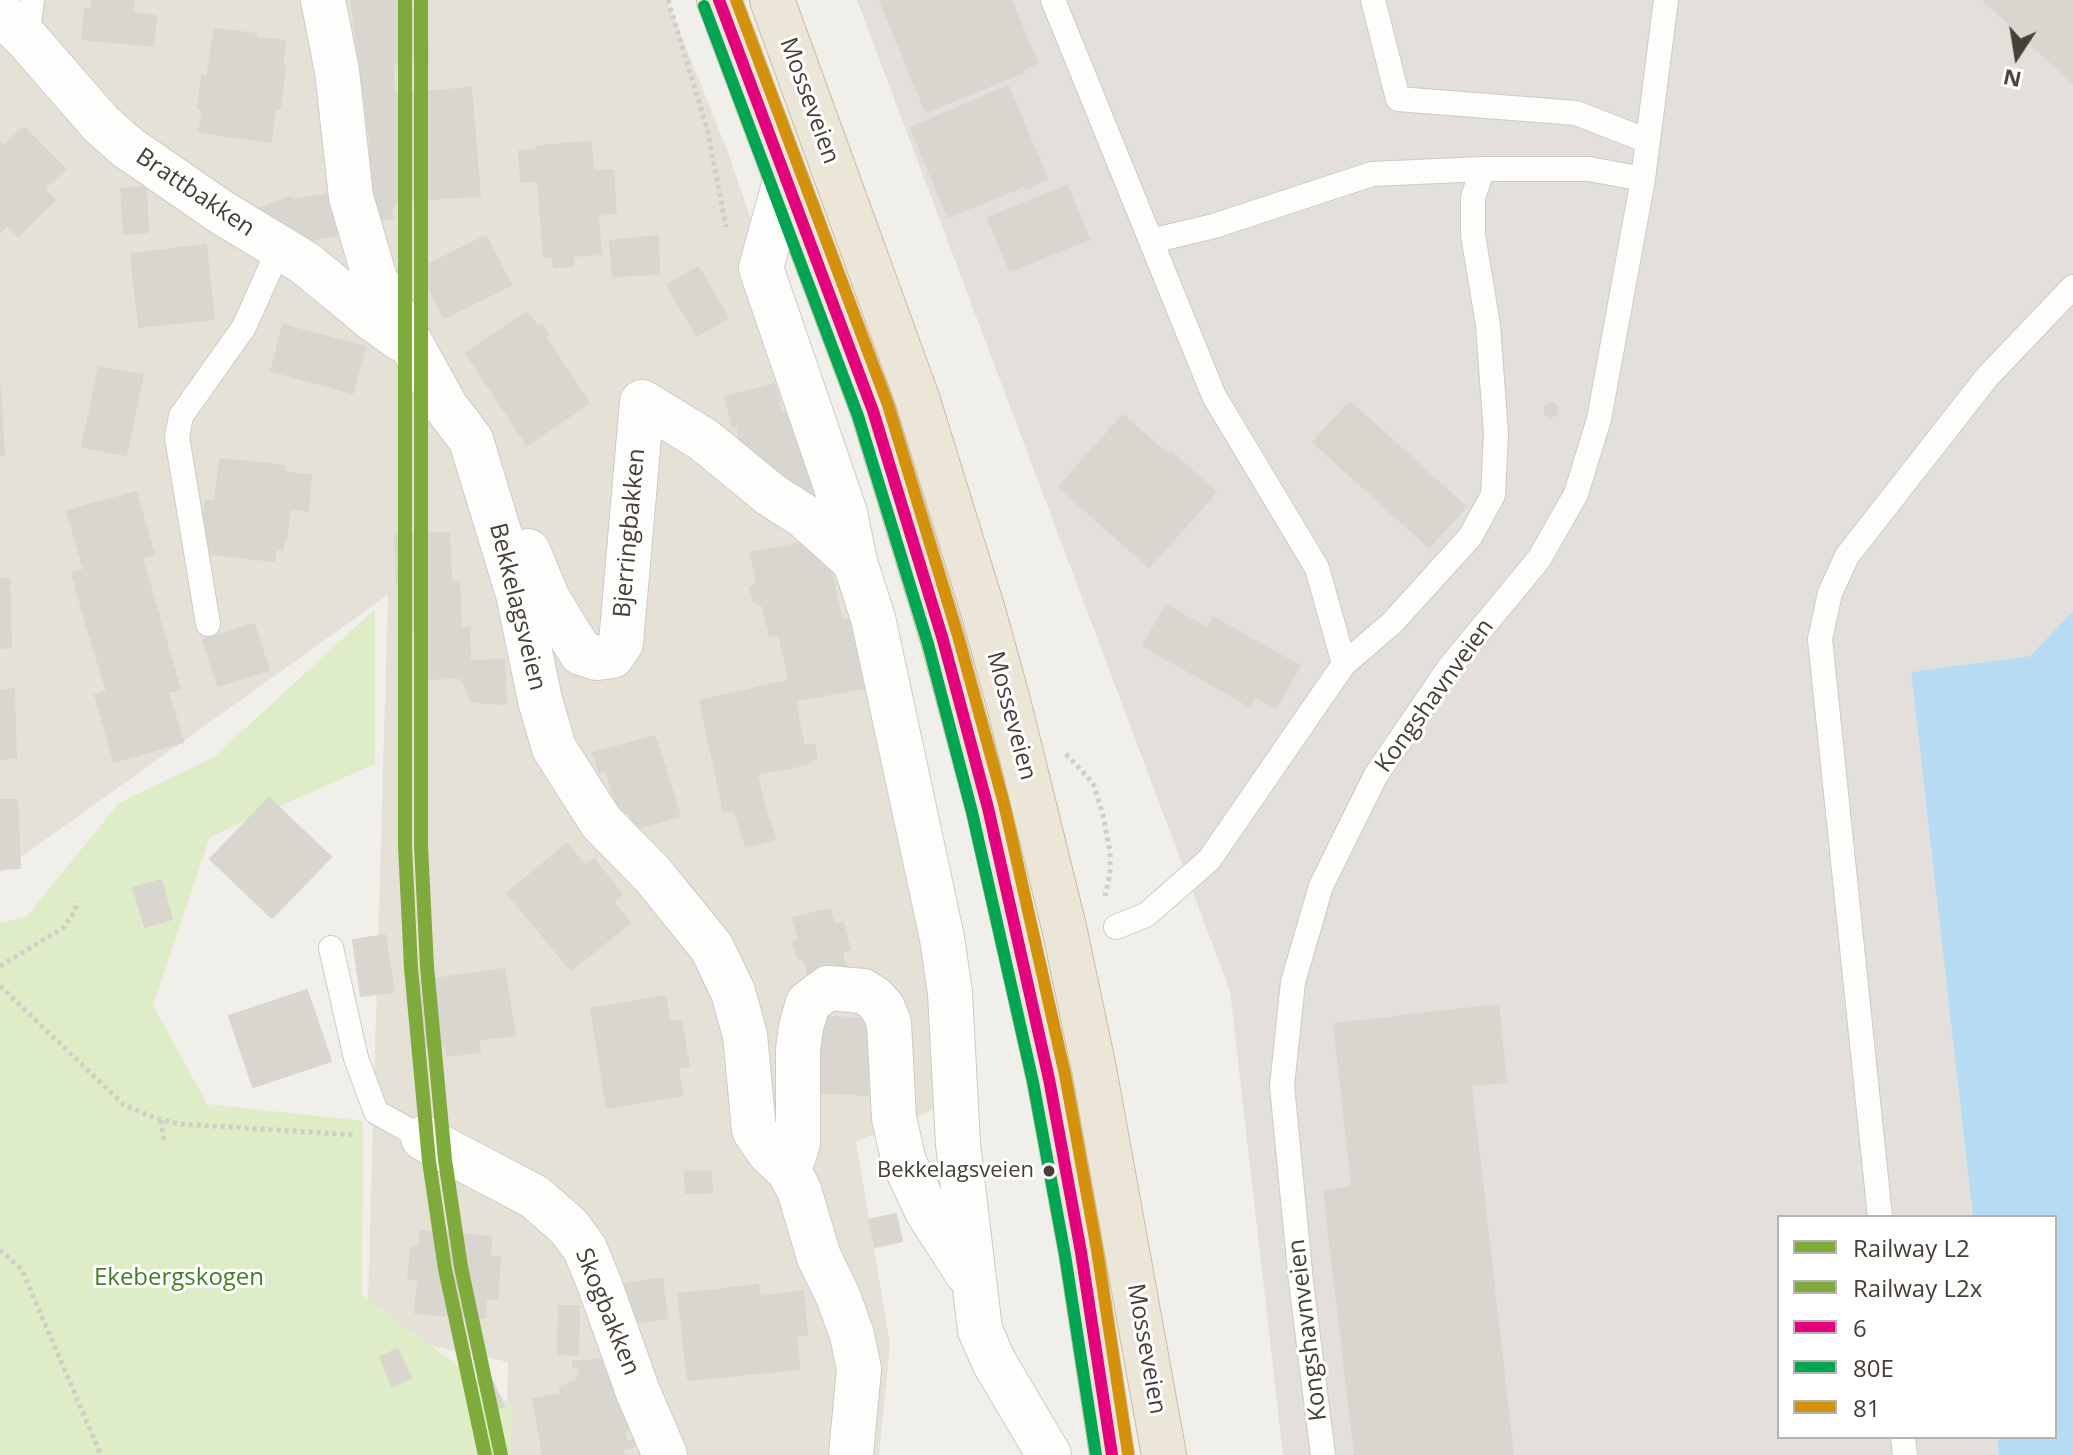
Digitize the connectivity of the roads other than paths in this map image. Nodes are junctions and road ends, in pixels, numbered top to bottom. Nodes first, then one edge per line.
1 (323, 0) edge
2 (719, 0) edge
3 (772, 0) edge
4 (1053, 0) edge
5 (1373, 0) edge
6 (1666, 0) edge
7 (19, 17) edge
8 (1648, 141) junction
9 (1483, 169) junction
10 (786, 178) junction
11 (1643, 179) junction
12 (1151, 241) junction
13 (279, 249) junction
14 (2073, 287) edge
15 (413, 347) junction
16 (471, 440) junction
17 (855, 562) junction
18 (208, 624) dead end
19 (1344, 664) junction
20 (1116, 927) dead end
21 (331, 948) dead end
22 (423, 1138) joint
23 (789, 1171) junction
24 (1880, 1215) edge
25 (973, 1282) junction
26 (665, 1455) edge
27 (851, 1455) edge
28 (1049, 1455) edge
29 (1112, 1455) edge
30 (1164, 1455) edge
31 (1323, 1455) edge

1 - 15 street, Bekkelagsveien
2 - 10 highway, Mosseveien
3 - 30 highway, Mosseveien
4 - 12 lane
5 - 8 lane
6 - 8 lane, Kongshavnveien
7 - 13 street, Brattbakken
8 - 11 lane, Kongshavnveien
9 - 11 lane
9 - 12 lane
9 - 19 lane
10 - 17 street, Mosseveien
10 - 29 highway, Mosseveien
11 - 31 lane, Kongshavnveien
12 - 19 lane
13 - 15 street, Brattbakken
13 - 18 lane
14 - 24 lane
15 - 16 street, Bekkelagsveien
16 - 17 street, Bjerringbakken
16 - 23 street, Bekkelagsveien
17 - 25 street
19 - 20 lane
21 - 22 lane, Skogbakken
22 - 26 street, Skogbakken
23 - 25 street
23 - 27 street, Bekkelagsveien
25 - 28 street

